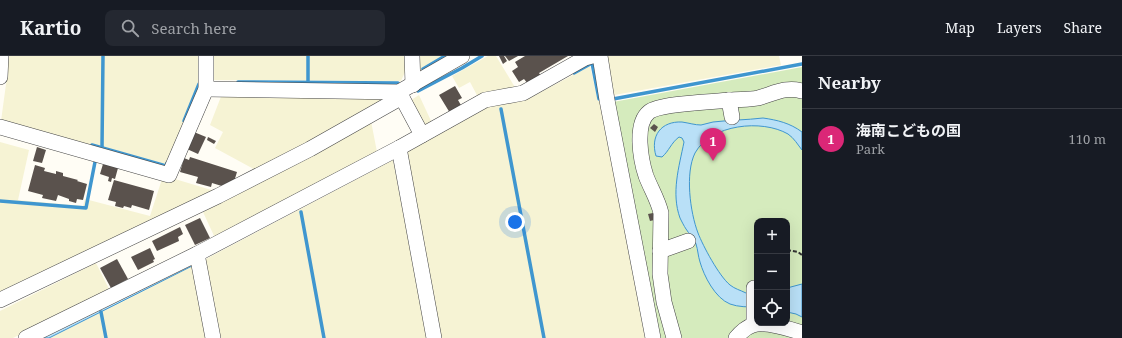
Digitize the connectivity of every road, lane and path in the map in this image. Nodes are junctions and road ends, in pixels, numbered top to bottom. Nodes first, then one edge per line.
1 (1, 56) edge
2 (206, 56) edge
3 (412, 56) edge
4 (462, 56) edge
5 (592, 56) edge
6 (600, 56) edge
7 (0, 77) edge
8 (413, 85) junction
9 (206, 89) junction
10 (802, 91) edge
11 (401, 95) junction
12 (729, 100) junction
13 (732, 117) dead end
14 (0, 127) edge
15 (422, 135) junction
16 (399, 148) junction
17 (688, 241) dead end
18 (660, 251) junction
19 (790, 251) edge
20 (197, 254) junction
21 (802, 255) edge
22 (0, 300) edge
23 (754, 318) edge
24 (776, 326) edge
25 (802, 333) edge
26 (26, 338) edge
27 (213, 338) edge
28 (434, 338) edge
29 (653, 338) edge
30 (674, 338) edge
31 (736, 338) edge

1 - 7 street
2 - 9 street
3 - 8 street
4 - 8 street
5 - 15 street
6 - 29 street
8 - 11 street
9 - 11 street
9 - 14 street
10 - 12 street
11 - 15 street
11 - 22 street
12 - 13 street
12 - 18 street
15 - 16 street
16 - 20 street
16 - 28 street
17 - 18 street
18 - 30 street
19 - 21 path
20 - 26 street
20 - 27 street
23 - 31 street
24 - 25 street

